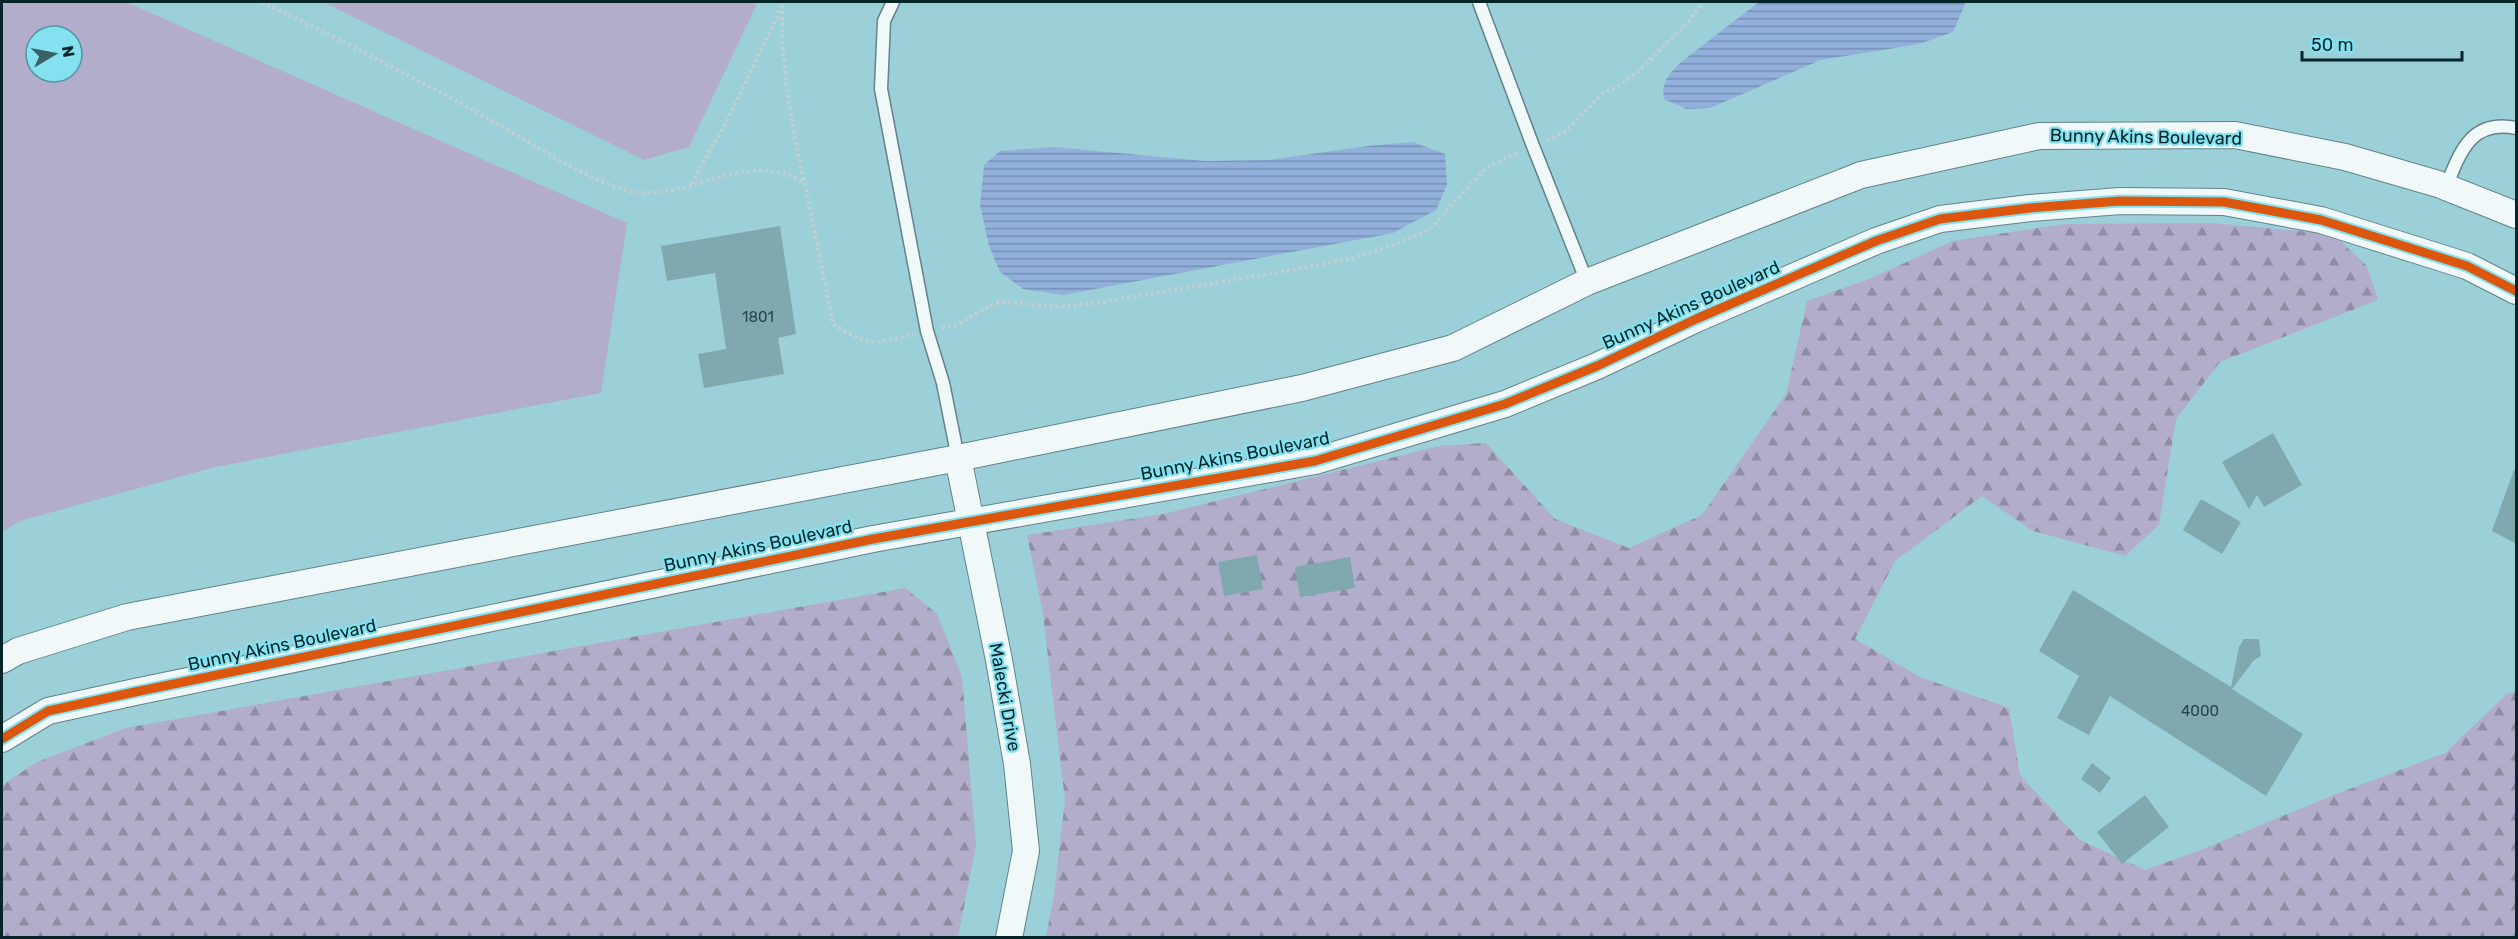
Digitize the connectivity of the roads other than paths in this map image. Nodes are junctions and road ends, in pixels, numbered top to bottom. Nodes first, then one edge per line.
1 (893, 2) edge
2 (1479, 2) edge
3 (2517, 128) edge
4 (2446, 188) junction
5 (2517, 215) edge
6 (1587, 282) junction
7 (2517, 291) edge
8 (958, 458) junction
9 (971, 522) junction
10 (2, 660) edge
11 (2, 738) edge
12 (1009, 938) edge

1 - 8 lane
2 - 6 lane
3 - 4 lane
4 - 5 street, Bunny Akins Boulevard
4 - 6 street, Bunny Akins Boulevard
6 - 8 street, Bunny Akins Boulevard
7 - 9 street, Bunny Akins Boulevard
8 - 9 street, Malecki Drive
8 - 10 street, Bunny Akins Boulevard
9 - 11 street, Bunny Akins Boulevard
9 - 12 street, Malecki Drive

